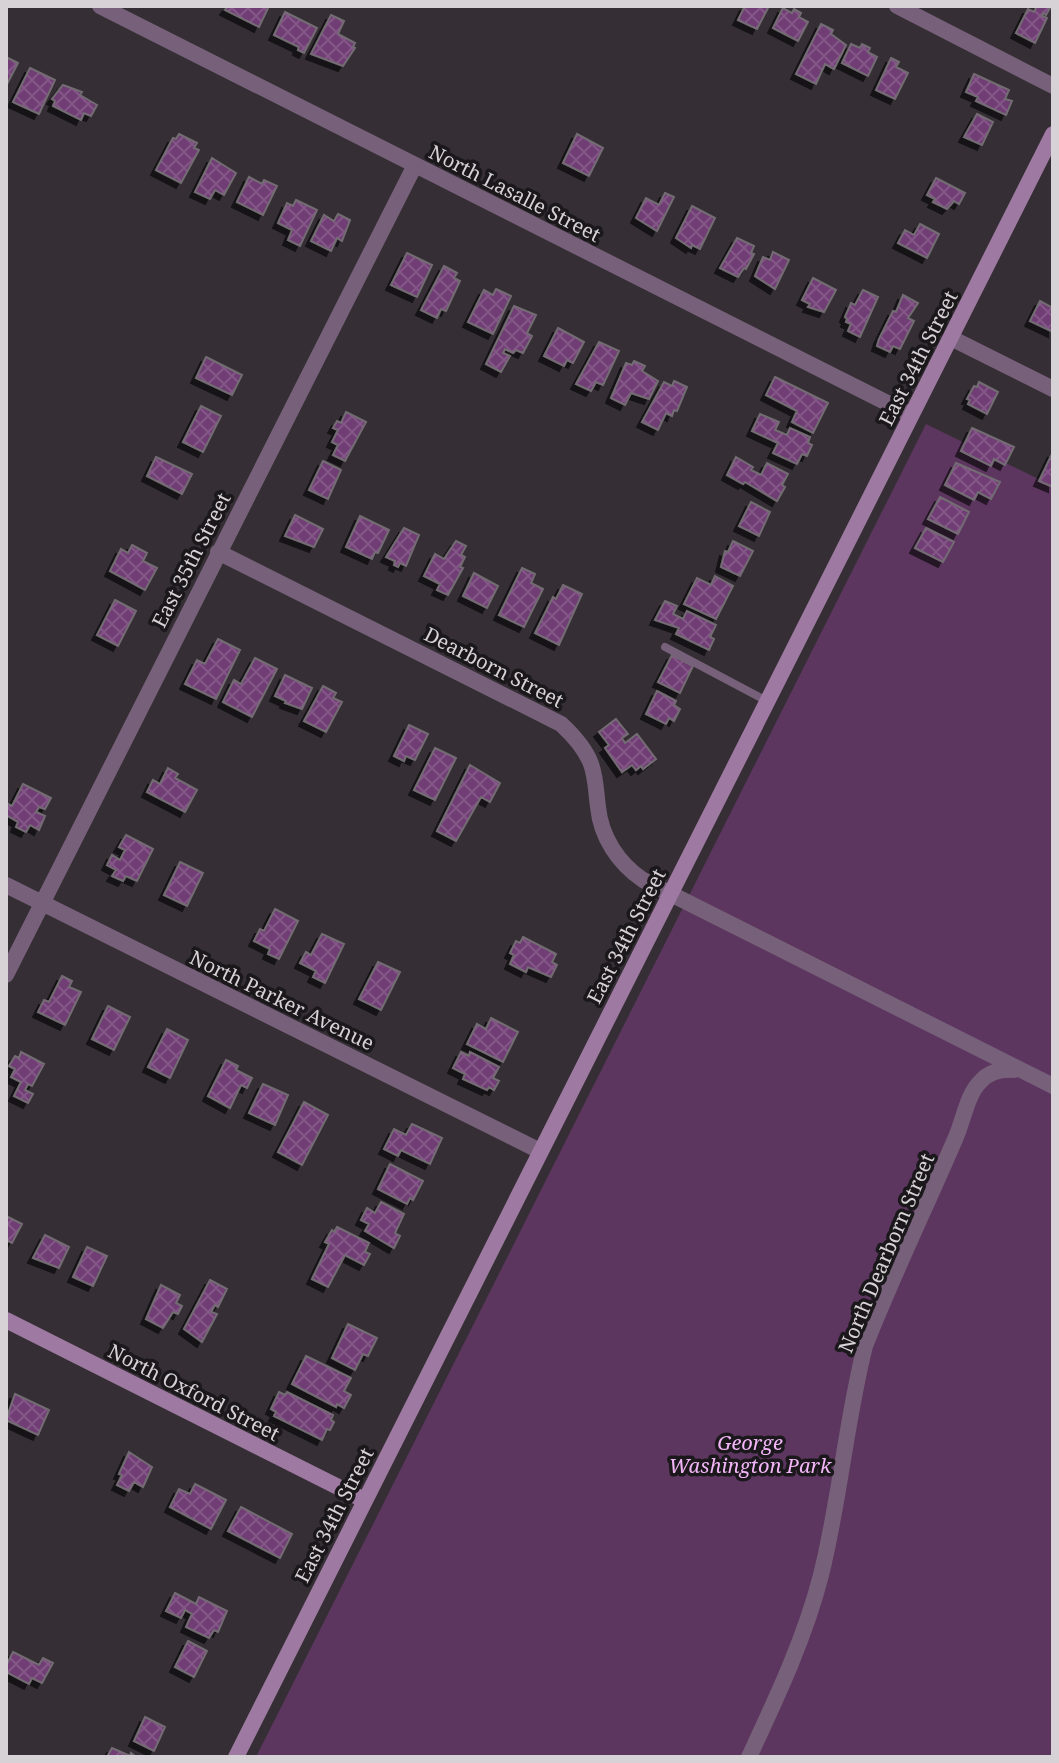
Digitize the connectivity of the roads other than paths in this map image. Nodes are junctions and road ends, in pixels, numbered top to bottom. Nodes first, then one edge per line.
1 (100, 6) edge
2 (897, 6) edge
3 (1053, 86) edge
4 (1053, 134) edge
5 (415, 165) junction
6 (951, 338) junction
7 (1053, 389) edge
8 (911, 415) junction
9 (218, 552) junction
10 (665, 647) dead end
11 (767, 701) junction
12 (6, 885) edge
13 (670, 893) junction
14 (42, 903) junction
15 (6, 975) edge
16 (1016, 1070) junction
17 (1053, 1086) edge
18 (540, 1151) junction
19 (6, 1320) edge
20 (364, 1500) junction
21 (236, 1757) edge
22 (749, 1757) edge

1 - 5 street, North Lasalle Street
2 - 3 street
4 - 6 main road, East 34th Street
5 - 8 street, North Lasalle Street
5 - 9 street, East 35th Street
6 - 7 street
6 - 8 main road, East 34th Street
8 - 11 main road, East 34th Street
9 - 13 street, Dearborn Street
9 - 14 street, East 35th Street
10 - 11 lane
11 - 13 main road, East 34th Street
12 - 14 street, North Parker Avenue
13 - 16 street
13 - 18 main road, East 34th Street
14 - 15 street, East 35th Street
14 - 18 street, North Parker Avenue
16 - 17 street
16 - 22 street, North Dearborn Street
18 - 20 main road, East 34th Street
19 - 20 main road, North Oxford Street
20 - 21 main road, East 34th Street

